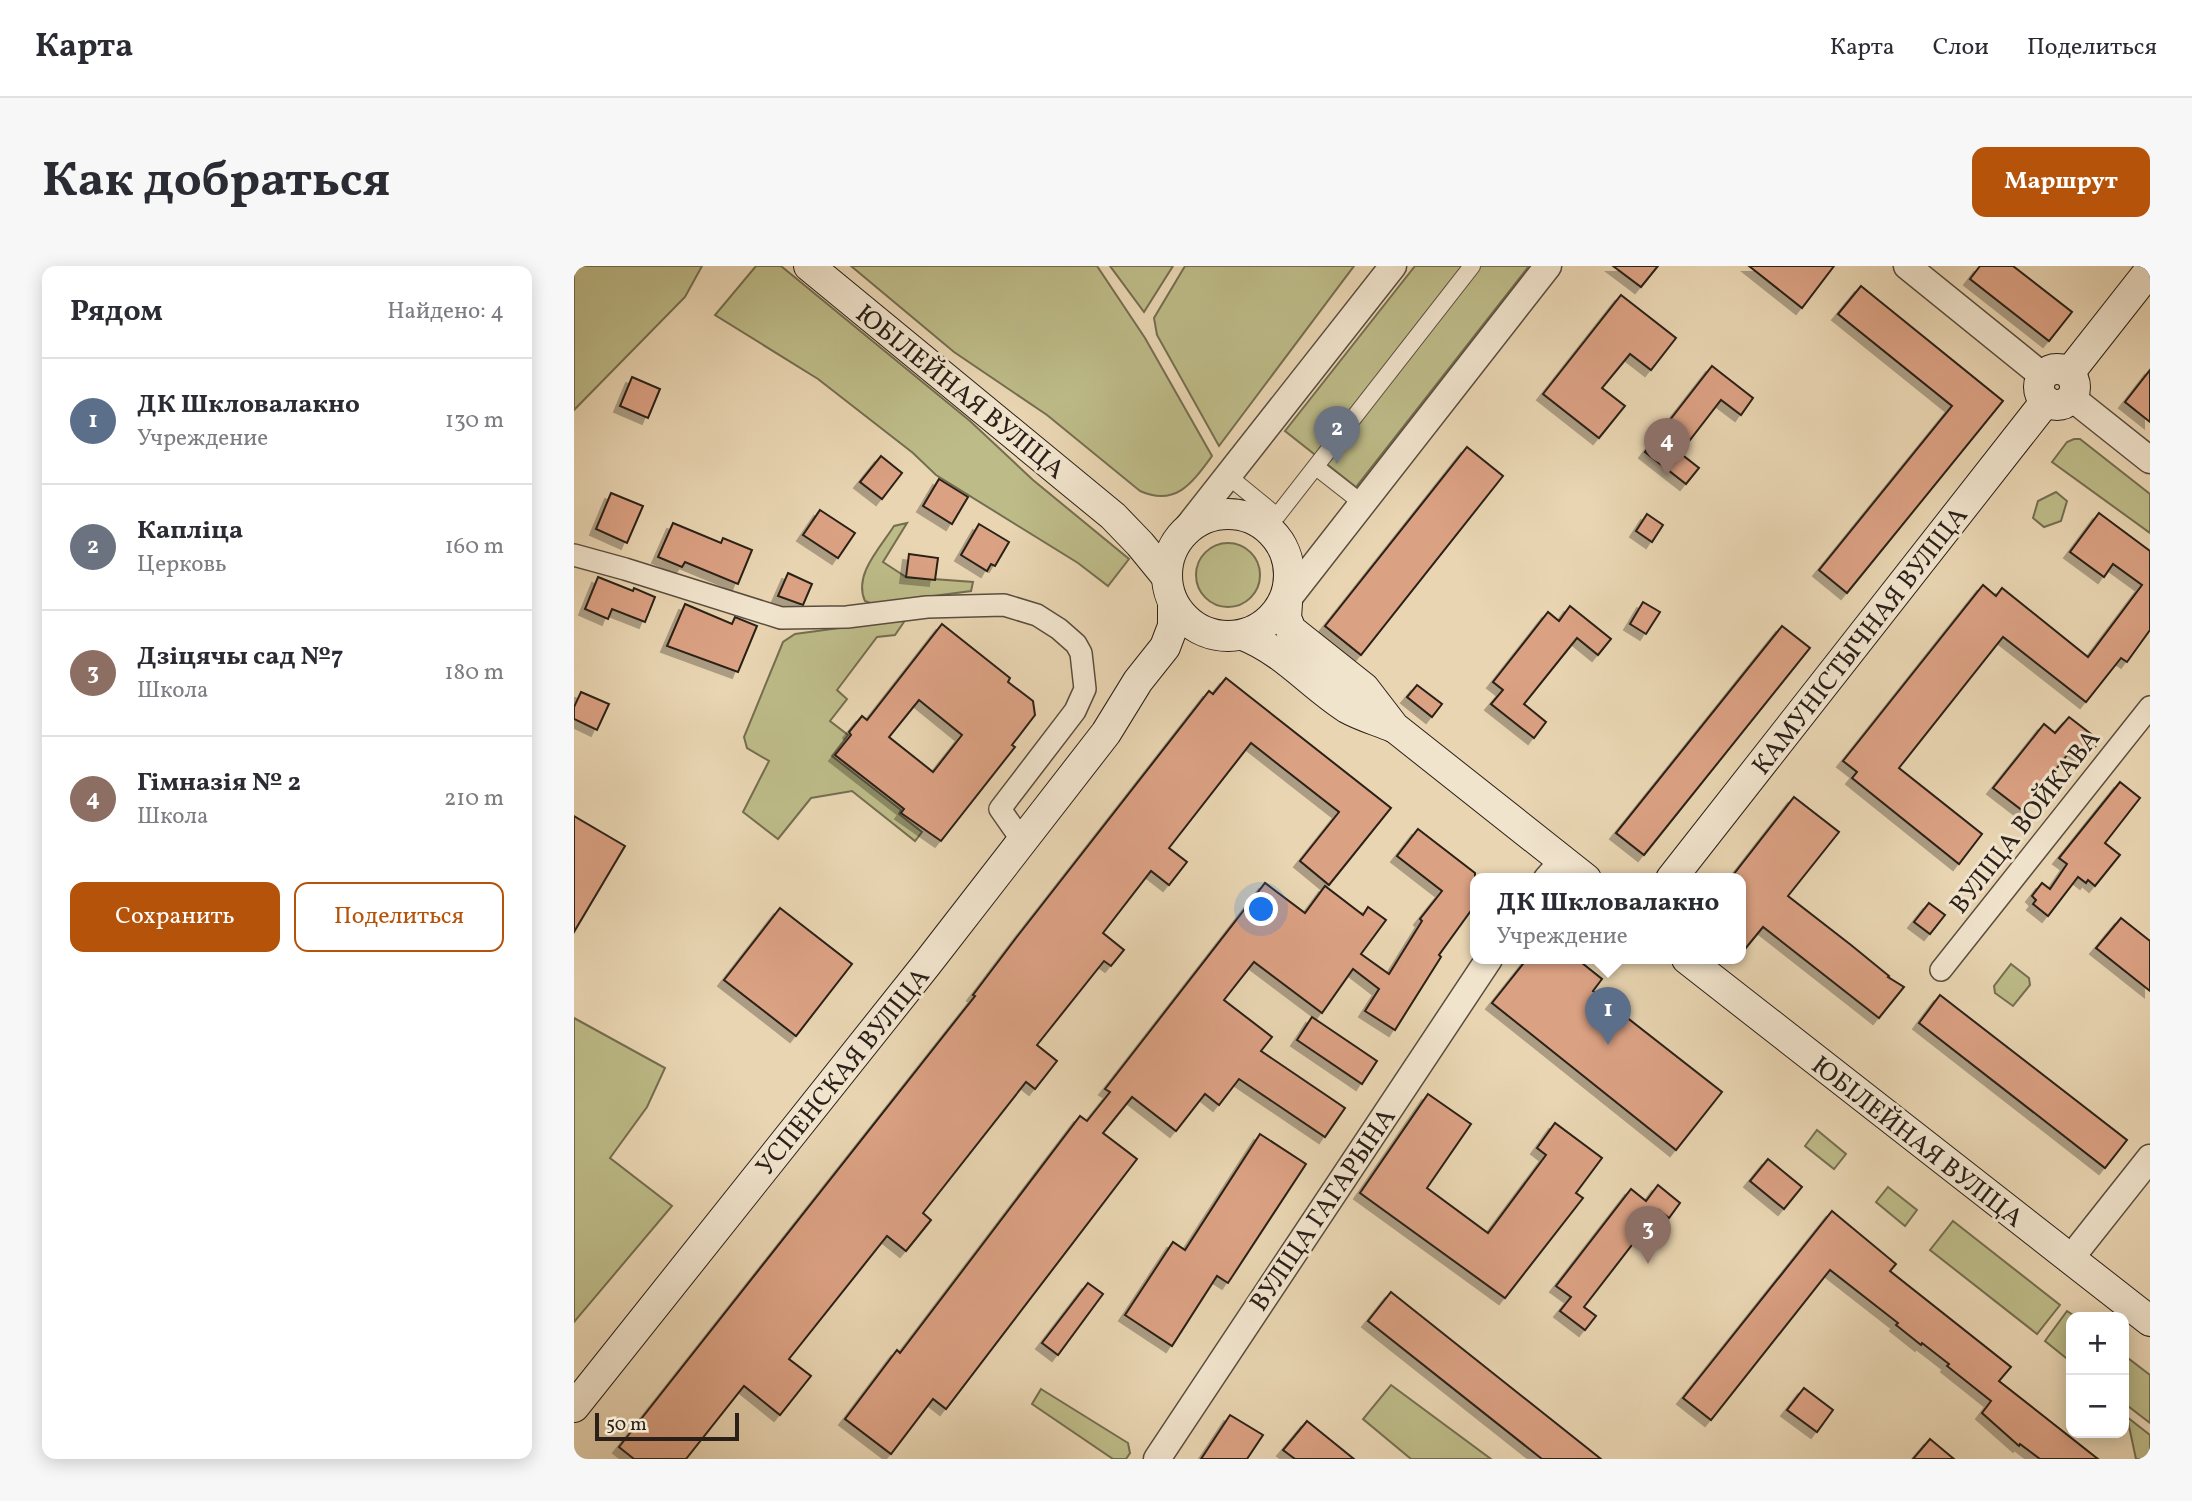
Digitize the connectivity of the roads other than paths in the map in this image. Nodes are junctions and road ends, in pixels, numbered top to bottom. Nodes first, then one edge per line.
1 (809, 266) edge
2 (1393, 266) edge
3 (1472, 266) edge
4 (1548, 266) edge
5 (1907, 266) edge
6 (2150, 270) edge
7 (2058, 387) junction
8 (2150, 460) edge
9 (1316, 467) junction
10 (1228, 477) junction
11 (1362, 503) junction
12 (1113, 516) junction
13 (1190, 528) junction
14 (574, 555) edge
15 (1170, 590) junction
16 (1284, 600) junction
17 (1229, 635) junction
18 (2150, 707) edge
19 (1394, 727) junction
20 (1107, 733) junction
21 (1023, 842) junction
22 (1565, 873) edge
23 (1676, 873) edge
24 (1486, 964) edge
25 (1693, 964) edge
26 (1941, 970) dead end
27 (2150, 1157) edge
28 (2070, 1259) junction
29 (2150, 1321) edge
30 (574, 1407) edge
31 (1157, 1459) edge

1 - 12 main road, ЮБІЛЕЙНАЯ ВУЛІЦА
2 - 10 street
3 - 9 street
4 - 11 street
5 - 7 street
6 - 7 main road, КАМУНІСТЫЧНАЯ ВУЛІЦА
7 - 8 street
7 - 23 main road, КАМУНІСТЫЧНАЯ ВУЛІЦА
9 - 10 street
9 - 11 street
10 - 13 street
11 - 16 street
12 - 13 main road, ЮБІЛЕЙНАЯ ВУЛІЦА
12 - 15 main road, ЮБІЛЕЙНАЯ ВУЛІЦА
13 - 15 main road
13 - 16 main road
14 - 21 street
15 - 17 main road
15 - 20 main road, УСПЕНСКАЯ ВУЛІЦА
16 - 17 main road
16 - 19 main road
17 - 19 main road
17 - 20 main road, УСПЕНСКАЯ ВУЛІЦА
18 - 26 street, ВУЛІЦА ВОЙКАВА
19 - 22 main road
20 - 21 main road, УСПЕНСКАЯ ВУЛІЦА
21 - 30 main road, УСПЕНСКАЯ ВУЛІЦА
24 - 31 street, ВУЛІЦА ГАГАРЫНА
25 - 28 main road, ЮБІЛЕЙНАЯ ВУЛІЦА
27 - 28 street
28 - 29 main road, ЮБІЛЕЙНАЯ ВУЛІЦА

